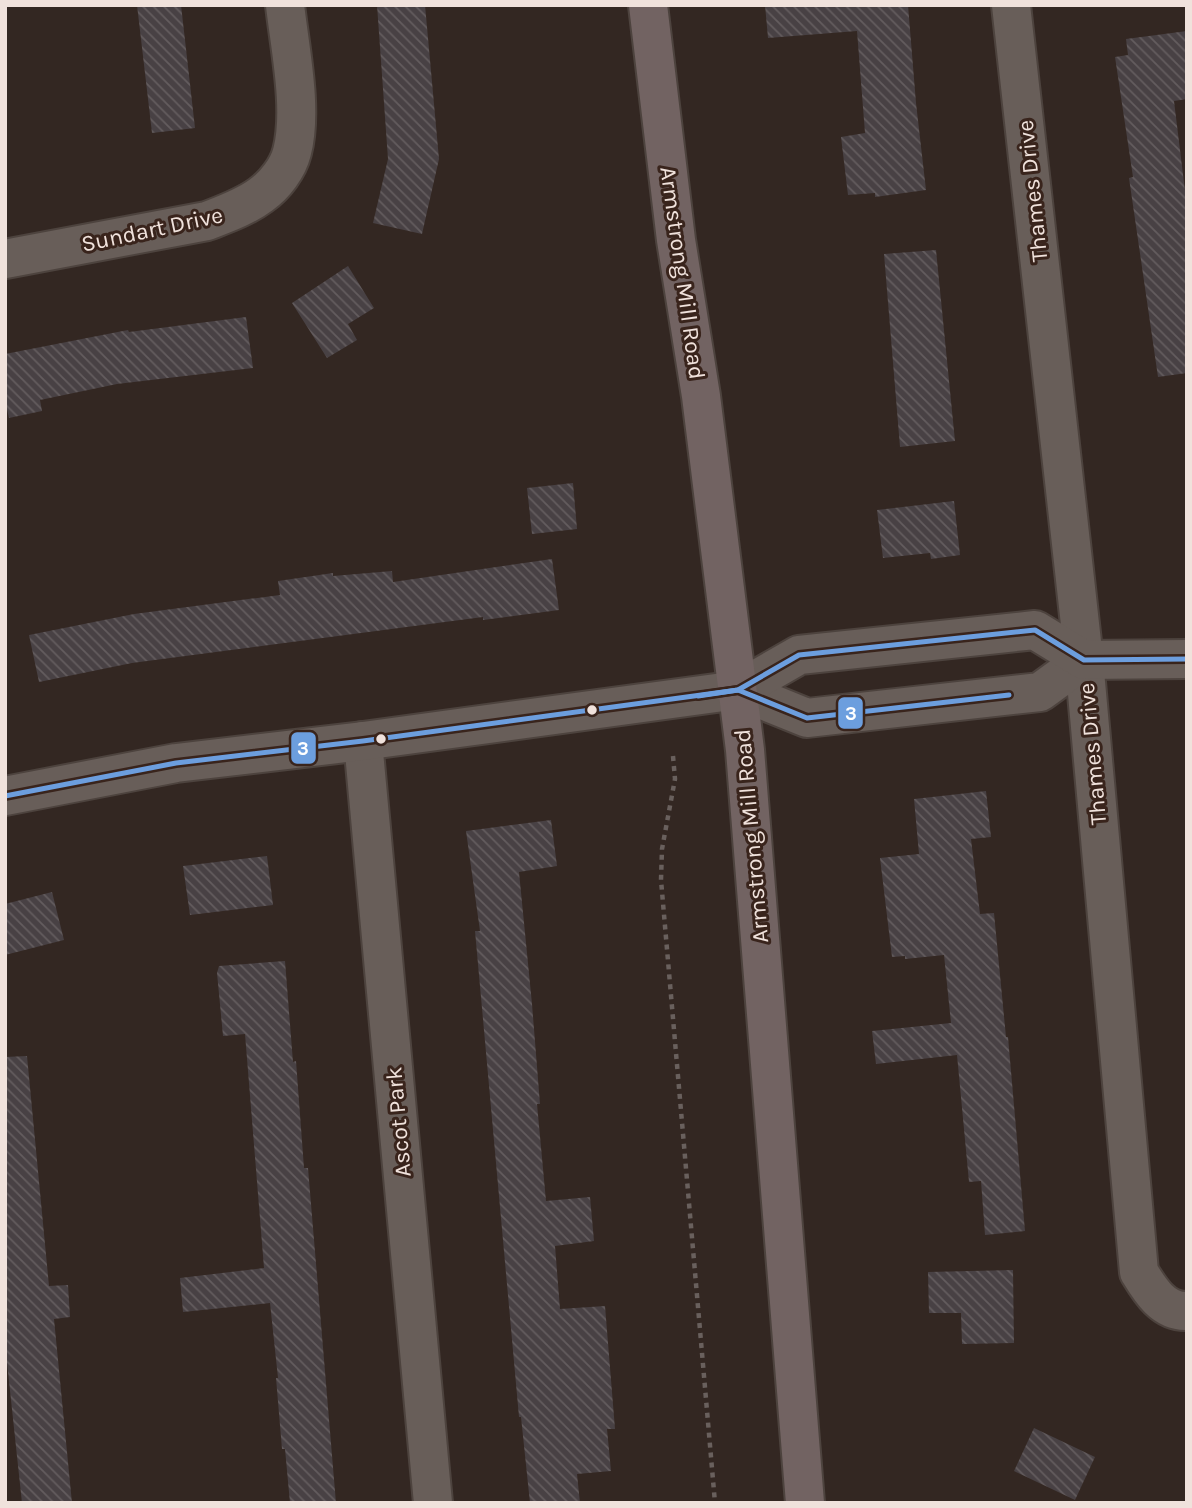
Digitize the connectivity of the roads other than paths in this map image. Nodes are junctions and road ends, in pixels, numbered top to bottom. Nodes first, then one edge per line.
1 (285, 5) edge
2 (648, 5) edge
3 (1011, 5) edge
4 (5, 259) edge
5 (1187, 659) edge
6 (1084, 660) junction
7 (738, 690) junction
8 (363, 741) junction
9 (5, 796) edge
10 (1187, 1311) edge
11 (433, 1503) edge
12 (805, 1503) edge

1 - 4 street, Sundart Drive
2 - 7 main road, Armstrong Mill Road
3 - 6 street, Thames Drive
5 - 6 street
6 - 7 street
6 - 7 street
6 - 10 street, Thames Drive
7 - 8 street
7 - 12 main road, Armstrong Mill Road
8 - 9 street
8 - 11 street, Ascot Park

